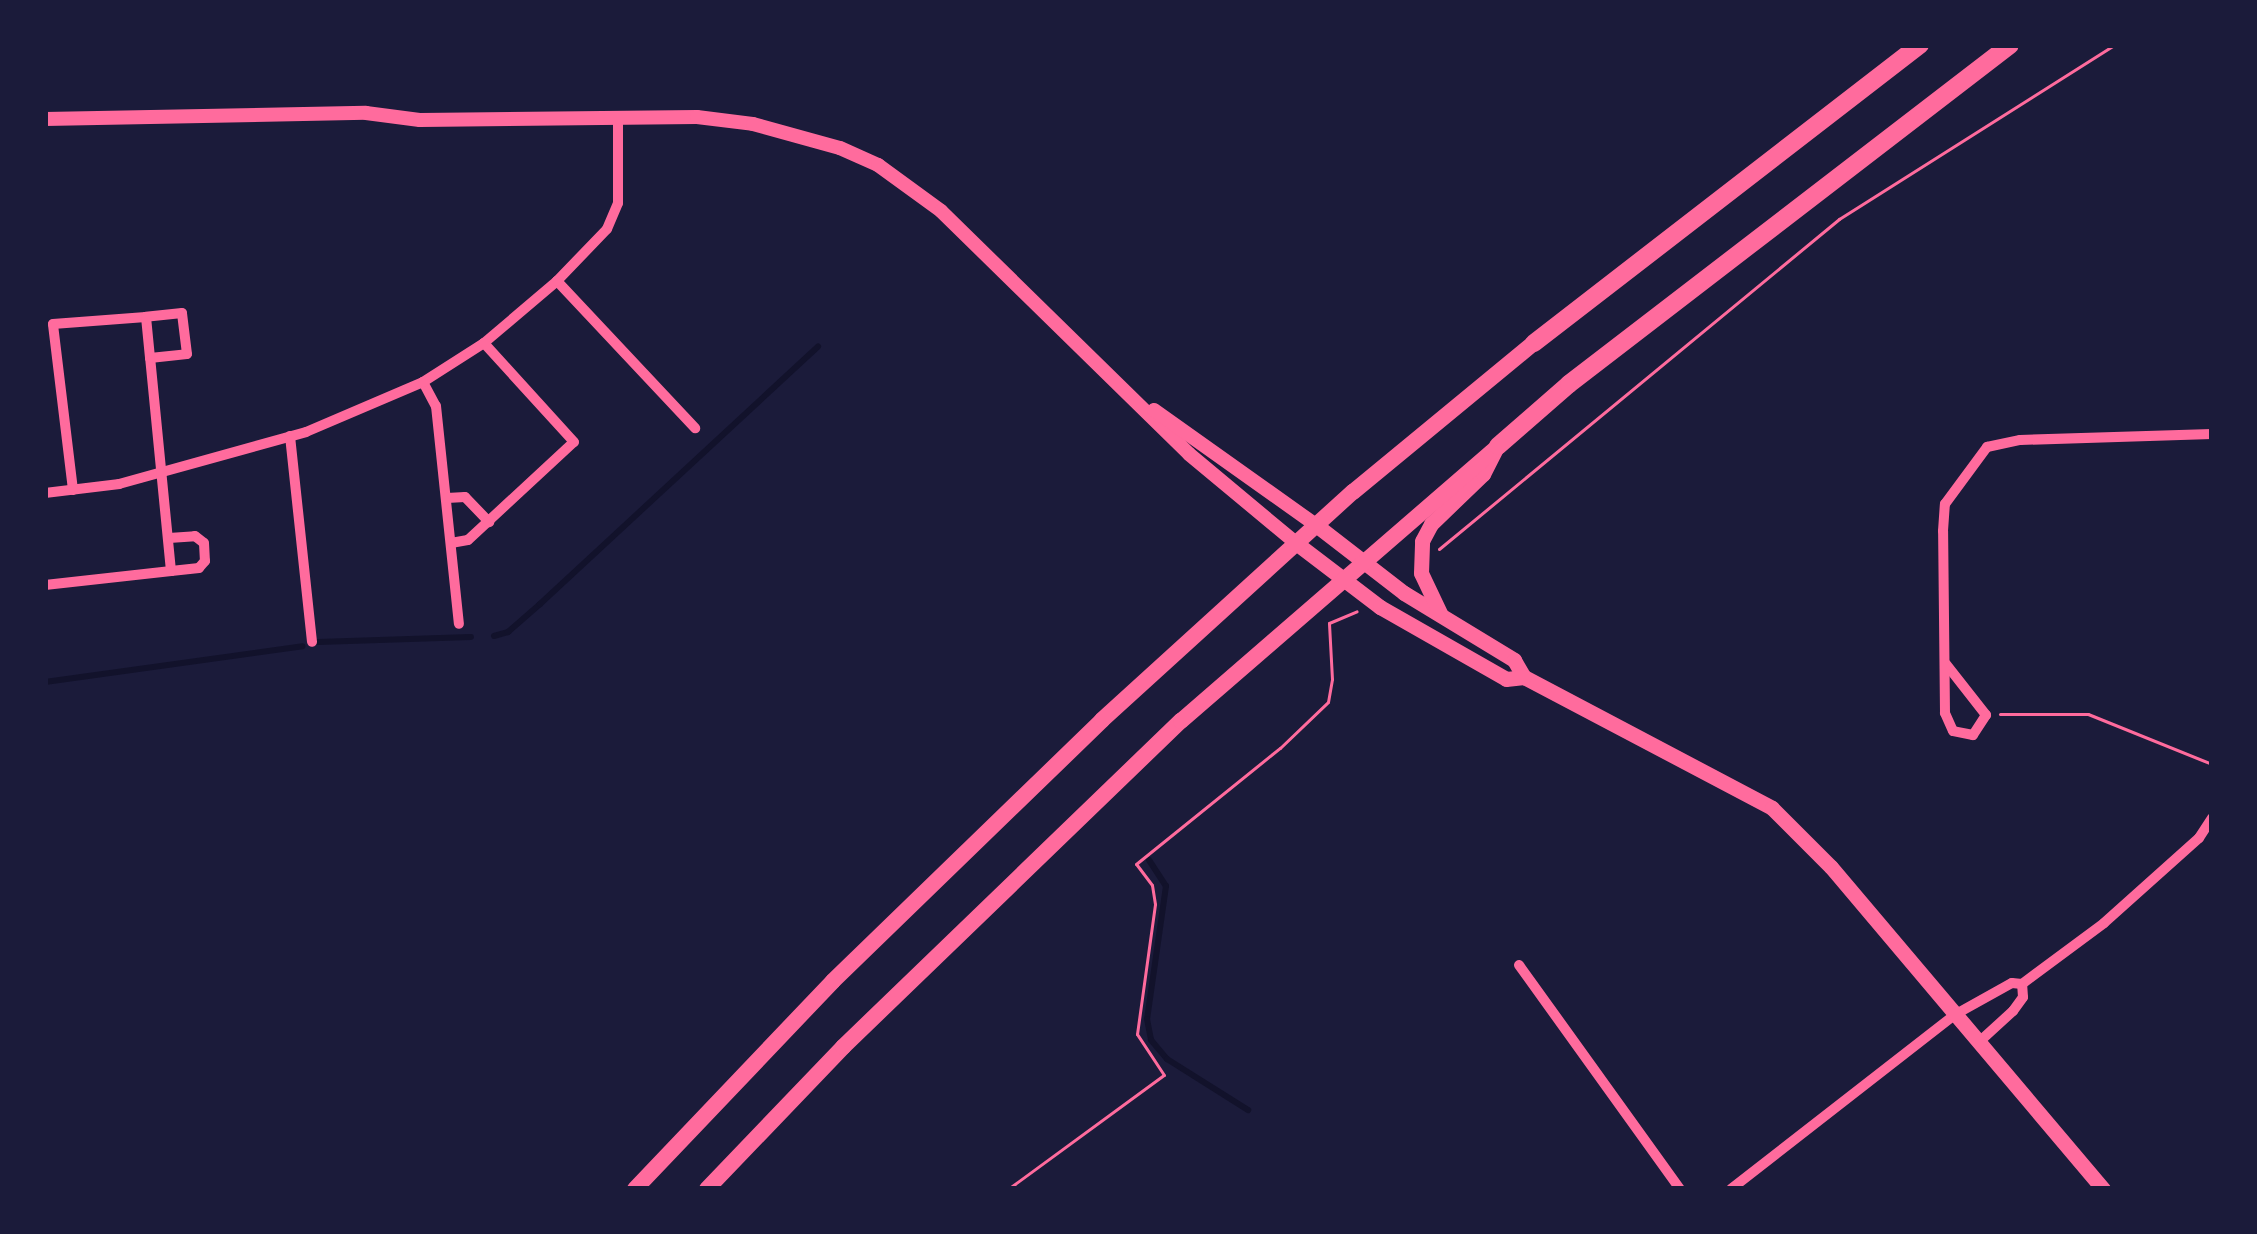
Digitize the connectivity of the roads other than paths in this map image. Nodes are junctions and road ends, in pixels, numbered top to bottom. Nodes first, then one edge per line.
1 (1920, 45) edge
2 (2010, 45) edge
3 (45, 118) edge
4 (618, 118) junction
5 (557, 281) junction
6 (146, 317) junction
7 (484, 343) junction
8 (1534, 343) joint
9 (150, 358) junction
10 (423, 382) junction
11 (1139, 401) junction
12 (695, 428) dead end
13 (2212, 434) edge
14 (290, 436) junction
15 (1498, 446) junction
16 (162, 472) junction
17 (73, 490) junction
18 (45, 493) edge
19 (447, 498) junction
20 (489, 522) junction
21 (1316, 525) junction
22 (169, 538) junction
23 (451, 543) junction
24 (1296, 543) junction
25 (1360, 562) junction
26 (171, 571) junction
27 (1342, 578) junction
28 (45, 585) edge
29 (1442, 616) junction
30 (459, 624) dead end
31 (312, 642) dead end
32 (1946, 664) junction
33 (1524, 677) junction
34 (2212, 818) edge
35 (1519, 965) dead end
36 (2022, 984) junction
37 (1956, 1014) junction
38 (1979, 1042) junction
39 (634, 1189) edge
40 (706, 1189) edge
41 (1680, 1189) edge
42 (1731, 1189) edge
43 (2103, 1189) edge

1 - 8 highway
2 - 15 highway
3 - 4 street
4 - 5 street
4 - 11 street
5 - 7 street
5 - 12 street
6 - 9 street
6 - 9 street
6 - 17 street
7 - 10 street
7 - 20 street
8 - 21 main road
9 - 16 street
10 - 14 street
10 - 19 street
11 - 21 street
11 - 24 street
13 - 32 street
14 - 16 street
14 - 31 street
15 - 25 main road
15 - 29 main road
16 - 17 street
16 - 22 street
17 - 18 street
19 - 20 street
19 - 23 street
20 - 23 street
21 - 24 main road
21 - 25 main road
22 - 26 street
22 - 26 street
23 - 30 street
24 - 27 main road
24 - 39 main road
25 - 27 main road
25 - 29 main road
26 - 28 street
27 - 33 main road
27 - 40 main road
29 - 33 main road
32 - 32 street
33 - 37 main road
34 - 36 street
35 - 41 street
36 - 37 street
36 - 38 street
37 - 38 main road
37 - 42 street
38 - 43 main road

